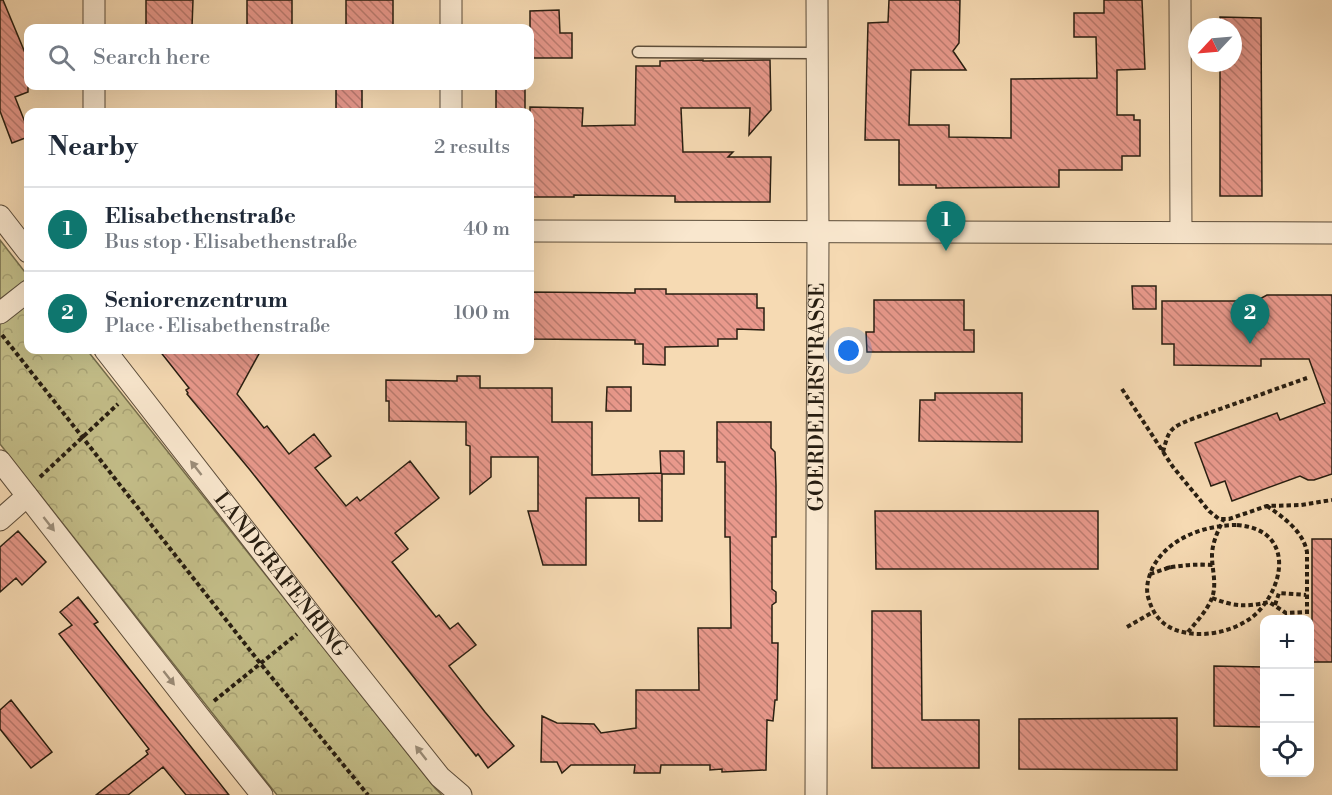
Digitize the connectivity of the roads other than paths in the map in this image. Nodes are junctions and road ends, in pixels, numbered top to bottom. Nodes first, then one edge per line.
1 (94, 0) edge
2 (451, 0) edge
3 (817, 0) edge
4 (1180, 0) edge
5 (94, 24) edge
6 (451, 24) edge
7 (638, 52) dead end
8 (817, 53) junction
9 (94, 90) edge
10 (451, 90) edge
11 (94, 108) edge
12 (451, 108) edge
13 (0, 216) edge
14 (534, 231) edge
15 (1181, 232) junction
16 (818, 233) junction
17 (1332, 233) edge
18 (24, 247) edge
19 (24, 294) edge
20 (0, 313) edge
21 (108, 354) edge
22 (0, 461) edge
23 (26, 494) junction
24 (0, 520) edge
25 (262, 795) edge
26 (461, 795) edge
27 (816, 795) edge

1 - 5 street
2 - 6 street
3 - 8 street, GOERDELERSTRASSE
4 - 15 street
7 - 8 lane
8 - 16 street, GOERDELERSTRASSE
9 - 11 street
10 - 12 street
13 - 18 street
14 - 16 street
15 - 16 street
15 - 17 street
16 - 27 street, GOERDELERSTRASSE
19 - 20 street
26 -> 21 street, LANDGRAFENRING
22 - 23 street
23 - 24 street
23 -> 25 street

